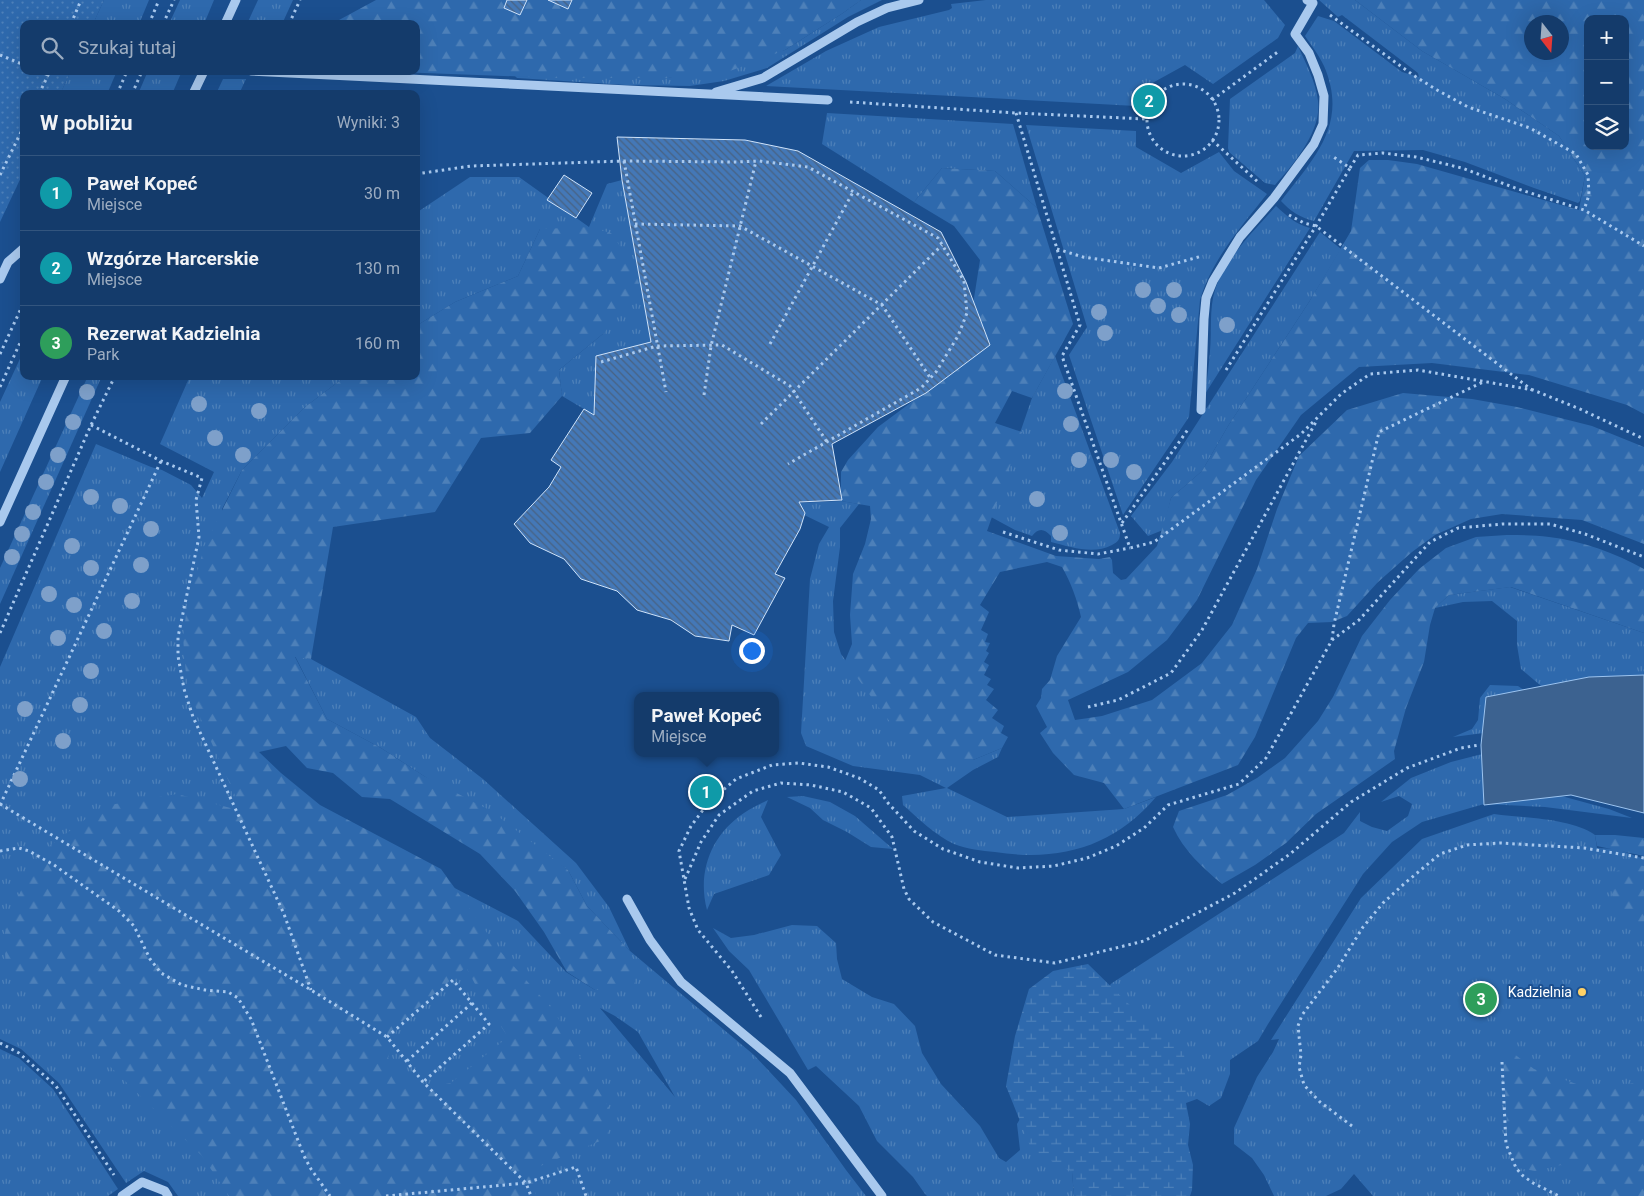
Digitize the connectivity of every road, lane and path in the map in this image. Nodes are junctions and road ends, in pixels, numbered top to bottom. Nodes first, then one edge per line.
1 (81, 0) edge
2 (159, 0) edge
3 (174, 0) edge
4 (236, 0) edge
5 (300, 0) edge
6 (919, 0) edge
7 (1310, 2) edge
8 (73, 20) edge
9 (151, 20) edge
10 (165, 20) edge
11 (227, 20) edge
12 (291, 20) edge
13 (1280, 50) dead end
14 (0, 54) edge
15 (20, 63) edge
16 (48, 75) edge
17 (125, 75) edge
18 (140, 75) edge
19 (202, 75) edge
20 (331, 75) edge
21 (41, 90) edge
22 (119, 90) edge
23 (134, 90) edge
24 (195, 90) edge
25 (709, 94) junction
26 (828, 100) joint
27 (1212, 100) junction
28 (1016, 113) junction
29 (1146, 119) junction
30 (20, 134) edge
31 (1212, 140) junction
32 (1314, 144) junction
33 (624, 161) junction
34 (756, 161) junction
35 (1350, 168) junction
36 (420, 173) edge
37 (0, 175) edge
38 (853, 192) junction
39 (1274, 198) junction
40 (1584, 210) junction
41 (635, 224) junction
42 (740, 226) junction
43 (1316, 226) junction
44 (942, 246) junction
45 (1644, 246) edge
46 (1056, 249) junction
47 (20, 252) edge
48 (1206, 255) dead end
49 (813, 266) junction
50 (0, 279) edge
51 (882, 306) junction
52 (20, 311) edge
53 (20, 343) edge
54 (770, 344) dead end
55 (657, 346) junction
56 (711, 346) junction
57 (0, 354) edge
58 (602, 362) dead end
59 (931, 379) junction
60 (64, 380) edge
61 (113, 380) edge
62 (1485, 382) junction
63 (0, 386) edge
64 (1533, 390) junction
65 (666, 392) dead end
66 (794, 393) junction
67 (704, 395) dead end
68 (1201, 410) dead end
69 (1318, 417) junction
70 (761, 424) dead end
71 (91, 425) junction
72 (1644, 439) edge
73 (827, 442) junction
74 (161, 461) junction
75 (788, 464) dead end
76 (0, 522) edge
77 (1003, 532) dead end
78 (1130, 548) junction
79 (1644, 557) edge
80 (0, 633) edge
81 (1332, 640) junction
82 (1088, 707) dead end
83 (1480, 744) dead end
84 (0, 804) edge
85 (0, 851) edge
86 (1644, 858) edge
87 (684, 880) junction
88 (627, 899) dead end
89 (311, 990) junction
90 (472, 1003) junction
91 (764, 1021) dead end
92 (388, 1038) junction
93 (0, 1043) edge
94 (407, 1061) junction
95 (1502, 1062) dead end
96 (424, 1082) junction
97 (1352, 1126) dead end
98 (526, 1183) junction
99 (124, 1194) edge
100 (168, 1196) edge
101 (330, 1196) edge
102 (386, 1196) edge
103 (531, 1196) edge
104 (586, 1196) edge
105 (882, 1196) edge
106 (1559, 1196) edge

1 - 8 path
2 - 9 path
3 - 10 path
4 - 11 street
5 - 12 path
6 - 25 street
7 - 32 street
7 - 40 path
13 - 27 path
14 - 15 path
16 - 21 path
17 - 22 path
18 - 23 path
19 - 24 street
20 - 25 street
25 - 26 street
26 - 28 path
27 - 29 path
27 - 31 path
28 - 29 path
28 - 46 path
29 - 31 path
30 - 37 path
31 - 39 path
32 - 35 path
32 - 39 street
33 - 34 path
33 - 36 path
33 - 41 path
34 - 38 path
34 - 42 path
35 - 40 path
35 - 43 path
38 - 44 path
38 - 49 path
39 - 43 path
39 - 68 street
40 - 45 path
41 - 42 path
41 - 55 path
42 - 49 path
42 - 56 path
43 - 64 path
44 - 51 path
44 - 59 path
46 - 48 path
46 - 78 path
47 - 50 street
49 - 51 path
49 - 54 path
51 - 59 path
51 - 66 path
52 - 57 path
53 - 63 path
55 - 56 path
55 - 58 path
55 - 65 path
56 - 66 path
56 - 67 path
59 - 73 path
60 - 76 street
61 - 71 path
62 - 64 path
62 - 69 path
62 - 81 path
64 - 72 path
66 - 70 path
66 - 73 path
69 - 78 path
69 - 82 path
71 - 74 path
71 - 80 path
73 - 75 path
74 - 84 path
74 - 89 path
77 - 78 path
79 - 81 path
81 - 87 path
83 - 87 path
84 - 89 path
85 - 101 path
86 - 97 path
87 - 91 path
88 - 105 street
89 - 92 path
90 - 92 path
90 - 94 path
90 - 96 path
92 - 94 path
93 - 99 path
94 - 96 path
95 - 106 path
96 - 98 path
98 - 102 path
98 - 103 path
98 - 104 path
99 - 100 street

